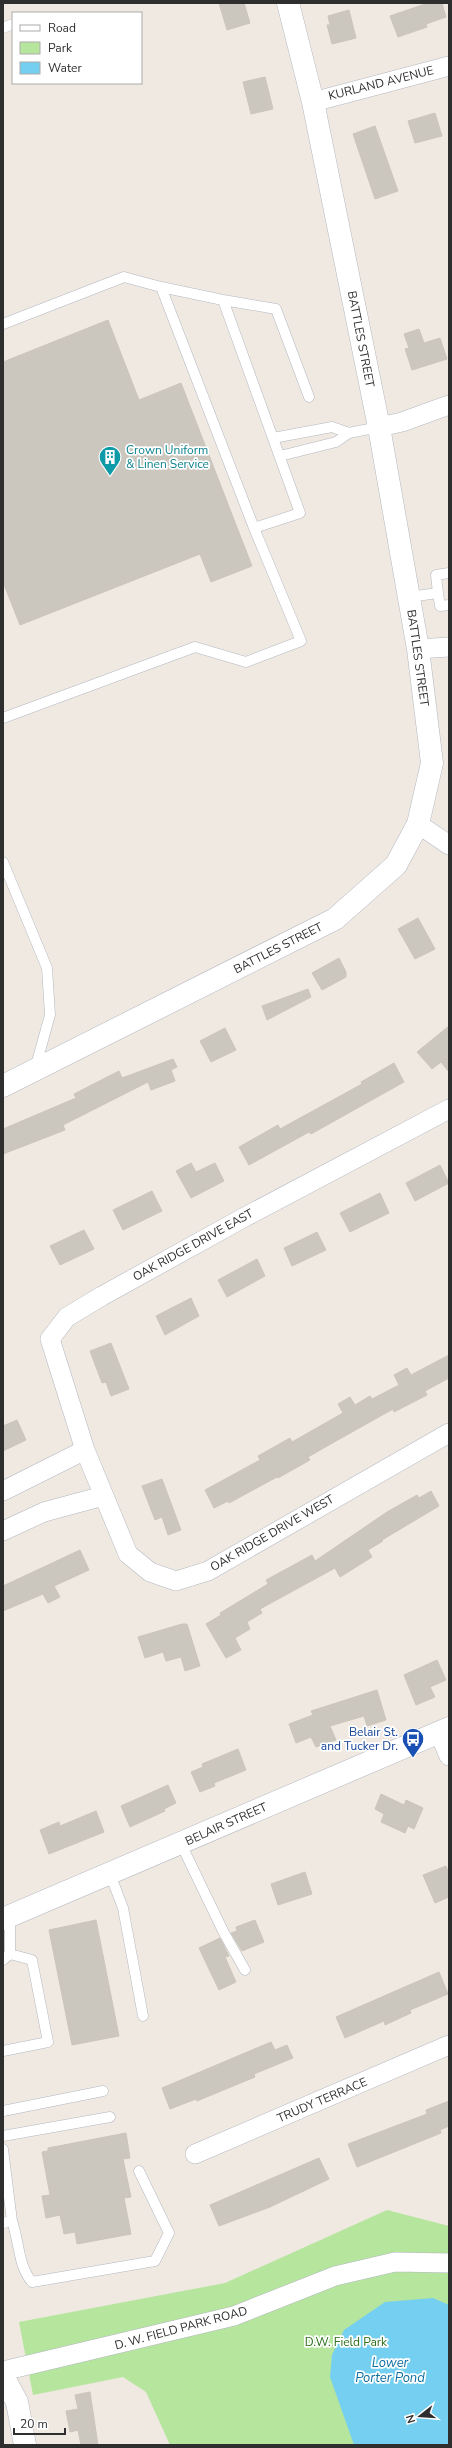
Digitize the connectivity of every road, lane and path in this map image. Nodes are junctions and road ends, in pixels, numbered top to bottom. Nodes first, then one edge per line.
1 (288, 3) edge
2 (449, 66) edge
3 (313, 102) junction
4 (160, 287) junction
5 (223, 300) junction
6 (3, 324) edge
7 (309, 397) dead end
8 (449, 405) edge
9 (379, 427) junction
10 (349, 433) junction
11 (273, 438) junction
12 (280, 456) junction
13 (254, 528) junction
14 (449, 573) edge
15 (438, 592) junction
16 (409, 597) junction
17 (449, 605) edge
18 (449, 647) edge
19 (418, 649) junction
20 (3, 718) edge
21 (418, 824) junction
22 (449, 845) edge
23 (3, 862) edge
24 (34, 1071) junction
25 (3, 1086) edge
26 (449, 1109) edge
27 (449, 1432) edge
28 (85, 1450) junction
29 (3, 1490) edge
30 (103, 1496) junction
31 (3, 1531) edge
32 (444, 1730) edge
33 (449, 1756) edge
34 (181, 1844) junction
35 (110, 1874) junction
36 (7, 1917) edge
37 (6, 1957) edge
38 (245, 1970) dead end
39 (143, 2016) dead end
40 (449, 2045) edge
41 (3, 2051) edge
42 (103, 2091) dead end
43 (3, 2111) edge
44 (110, 2117) dead end
45 (3, 2136) edge
46 (3, 2149) edge
47 (195, 2154) dead end
48 (139, 2171) dead end
49 (8, 2222) edge
50 (449, 2262) edge
51 (3, 2371) edge
52 (3, 2376) edge
53 (25, 2445) edge

1 - 3 street, BATTLES STREET
2 - 3 street, KURLAND AVENUE
3 - 9 street, BATTLES STREET
4 - 5 lane
4 - 6 lane
4 - 13 lane
5 - 7 lane
5 - 11 lane
8 - 9 street
9 - 10 lane
9 - 16 street, BATTLES STREET
10 - 11 lane
10 - 12 lane
11 - 12 lane
12 - 13 lane
13 - 20 lane
14 - 15 lane
15 - 16 lane
15 - 17 lane
16 - 19 street, BATTLES STREET
18 - 19 street
19 - 21 street, BATTLES STREET
21 - 22 street
21 - 24 street, BATTLES STREET
23 - 24 lane
24 - 25 street, BATTLES STREET
26 - 28 street, OAK RIDGE DRIVE EAST
27 - 30 street, OAK RIDGE DRIVE WEST
28 - 29 street
28 - 30 street, OAK RIDGE DRIVE WEST
30 - 31 street
32 - 33 street
32 - 34 street, BELAIR STREET
34 - 35 street, BELAIR STREET
34 - 38 lane
35 - 36 street, BELAIR STREET
35 - 39 lane
36 - 37 lane
37 - 41 lane
40 - 47 street, TRUDY TERRACE
42 - 43 lane
44 - 45 lane
46 - 49 lane
48 - 49 lane
50 - 51 street, D. W. FIELD PARK ROAD
52 - 53 street

